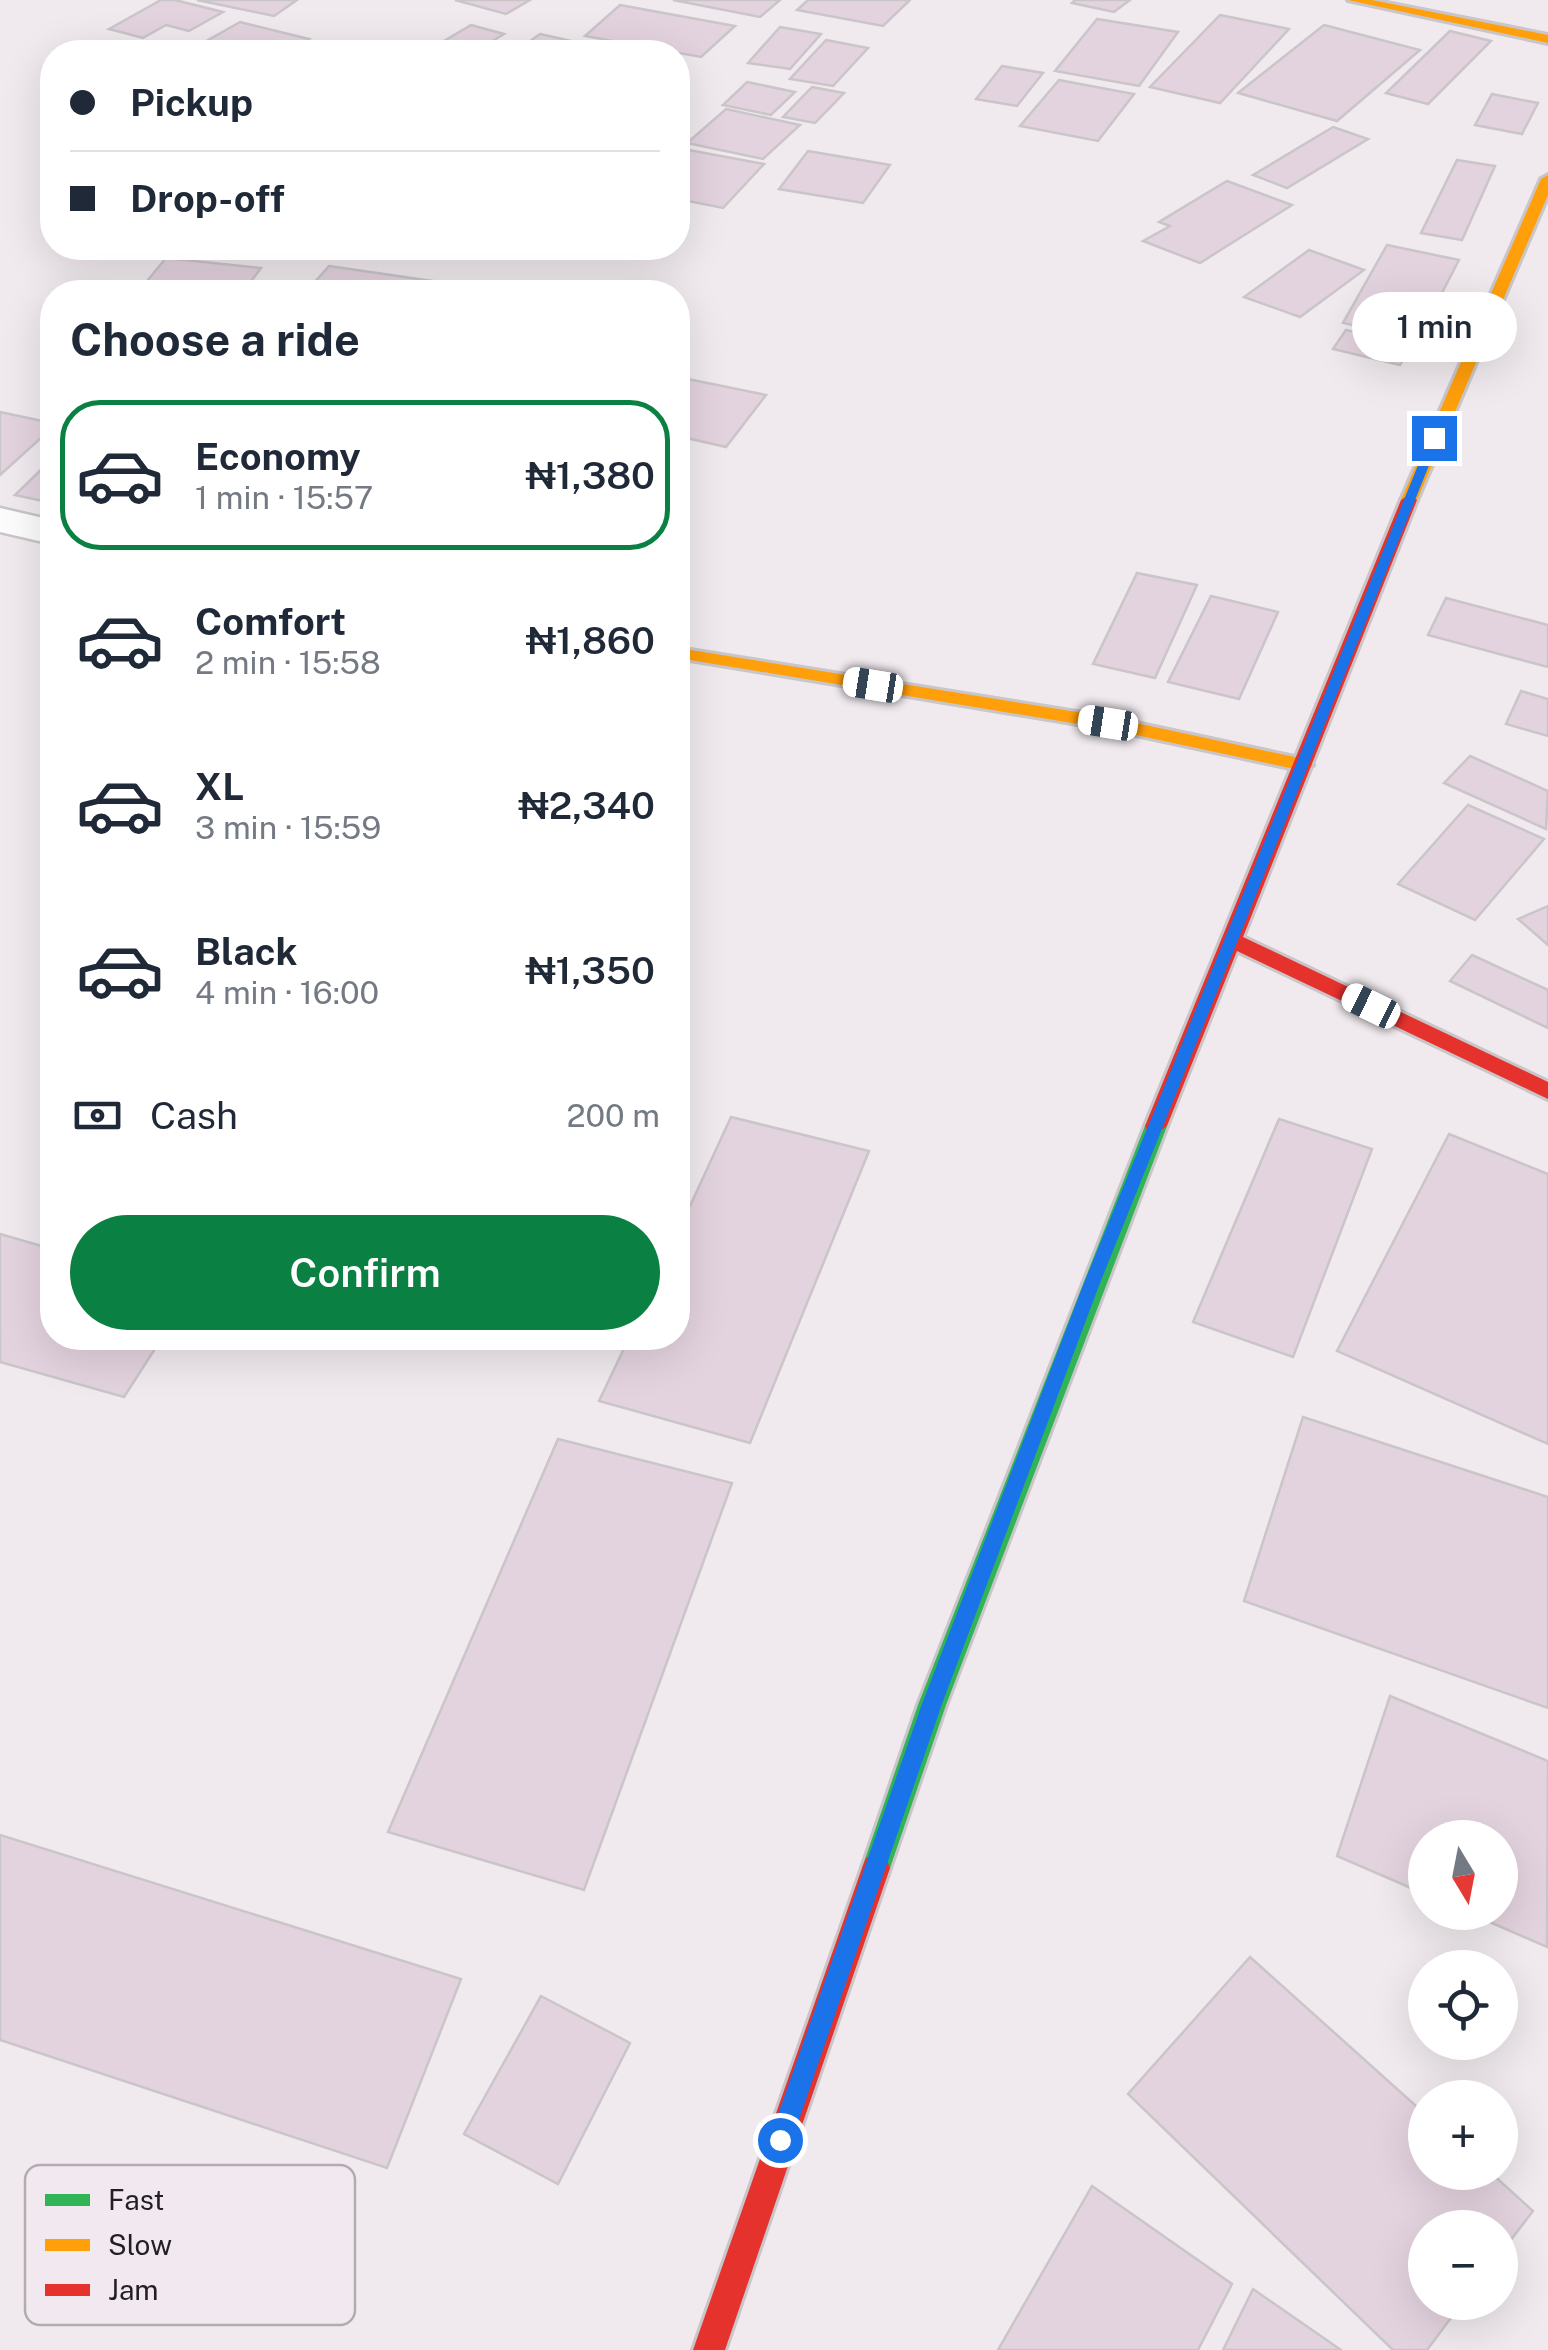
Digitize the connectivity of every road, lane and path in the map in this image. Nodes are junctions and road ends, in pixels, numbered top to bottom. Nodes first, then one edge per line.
1 (1354, 0) edge
2 (1548, 39) edge
3 (1548, 179) edge
4 (0, 520) edge
5 (40, 529) edge
6 (690, 655) edge
7 (1304, 765) junction
8 (1229, 939) junction
9 (1548, 1091) edge
10 (709, 2350) edge

1 - 2 street
3 - 7 street
4 - 5 street
6 - 7 street
7 - 8 street
8 - 9 street
8 - 10 street

